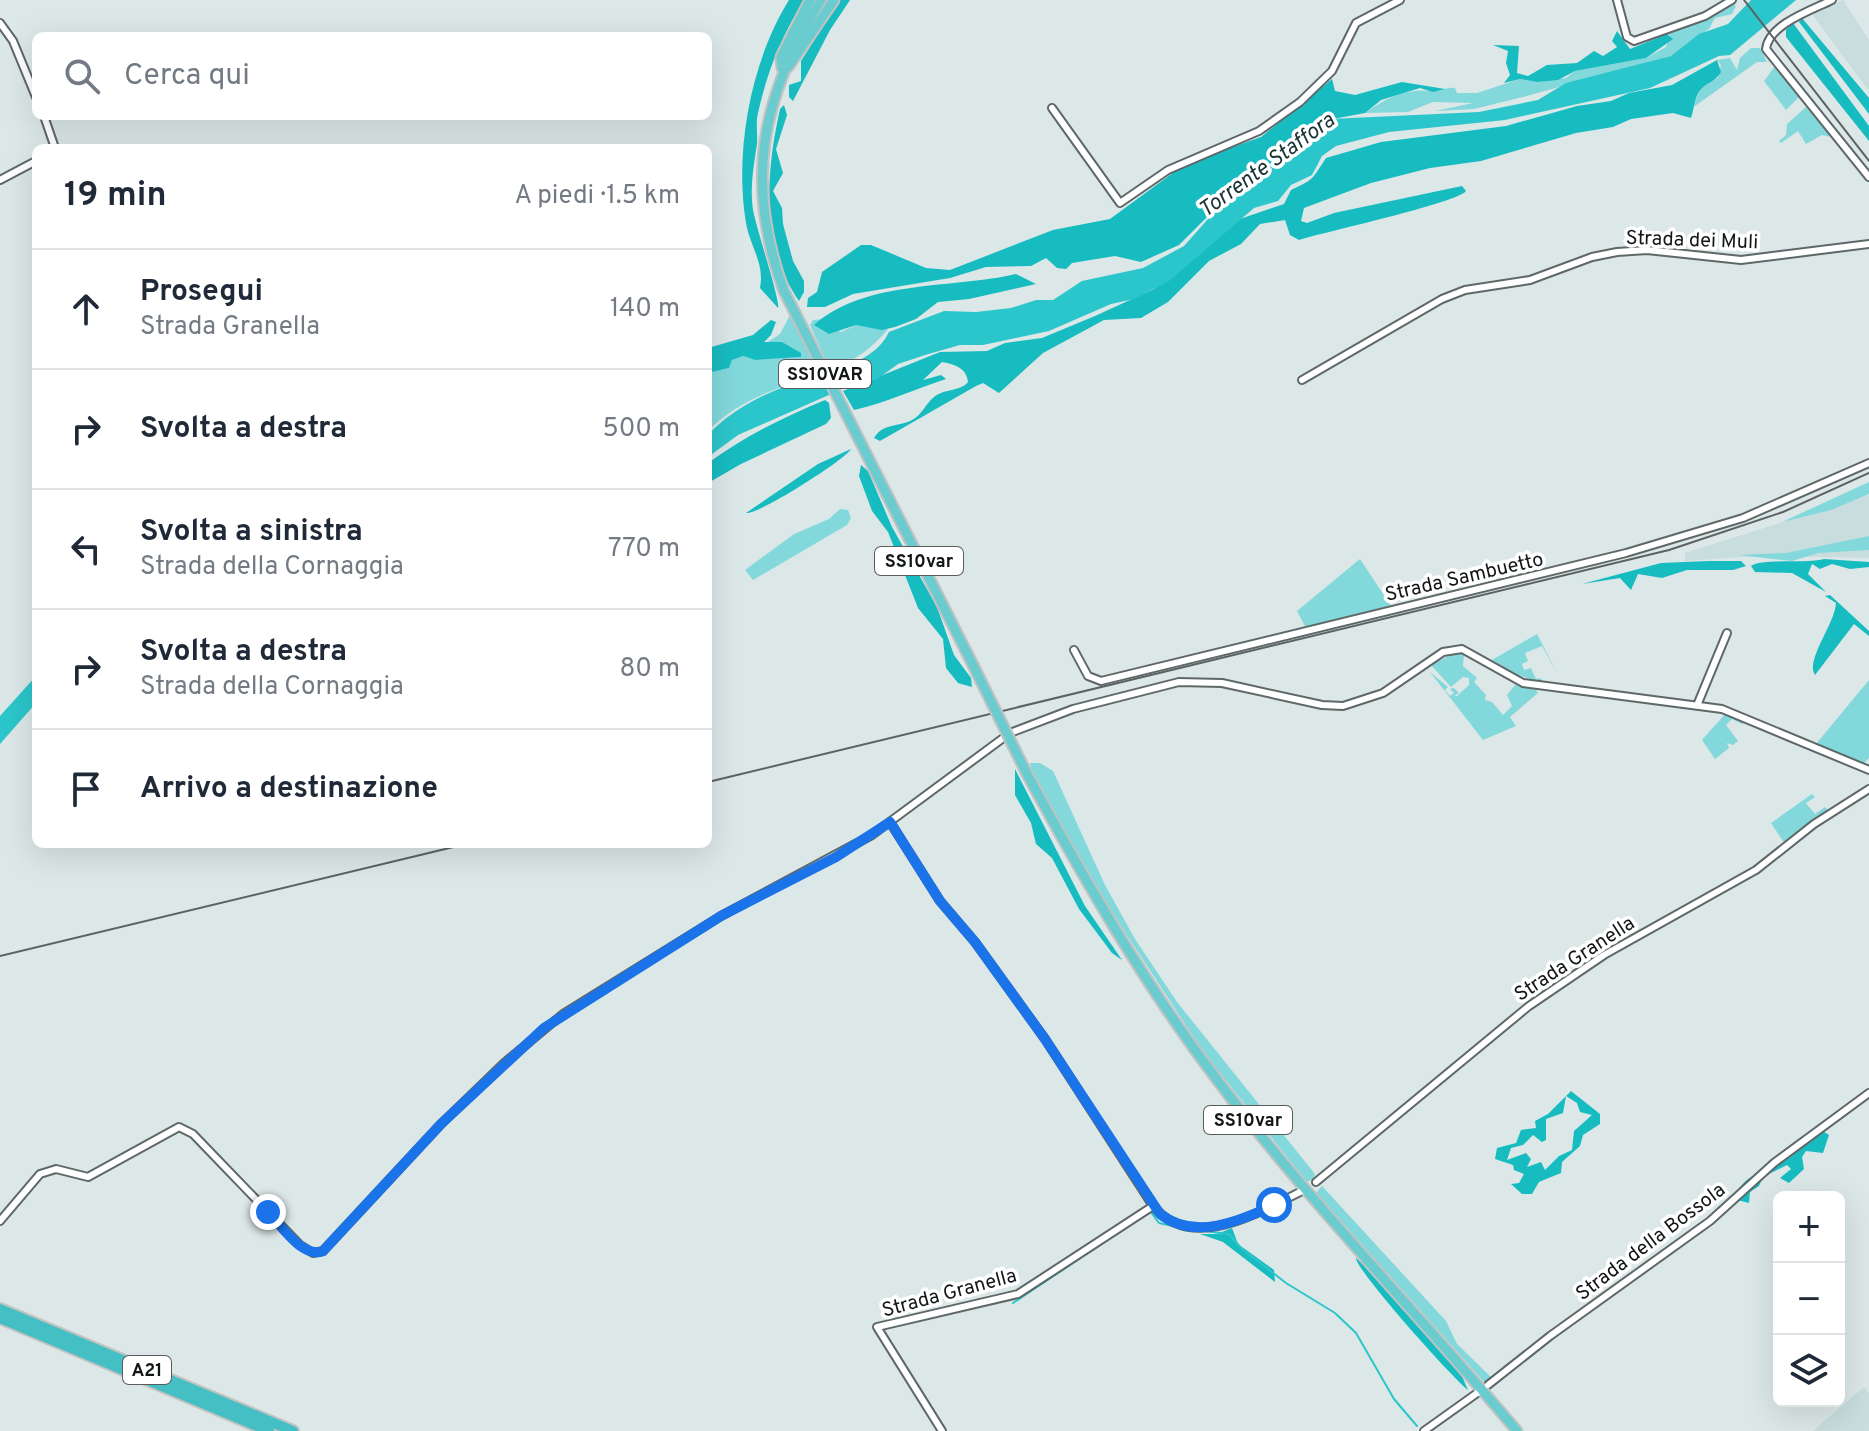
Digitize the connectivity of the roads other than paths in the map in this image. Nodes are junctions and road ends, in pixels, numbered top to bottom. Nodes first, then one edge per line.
1 (810, 0) edge
2 (821, 0) edge
3 (834, 0) edge
4 (1400, 0) edge
5 (1617, 0) edge
6 (1732, 0) edge
7 (1832, 0) edge
8 (0, 23) edge
9 (782, 71) junction
10 (32, 87) edge
11 (1052, 108) dead end
12 (45, 120) edge
13 (54, 144) edge
14 (32, 163) edge
15 (1869, 177) edge
16 (0, 180) edge
17 (1869, 244) edge
18 (1302, 380) dead end
19 (866, 456) joint
20 (1869, 463) edge
21 (1727, 633) dead end
22 (1074, 650) dead end
23 (1698, 703) junction
24 (1869, 770) edge
25 (1869, 789) edge
26 (890, 822) junction
27 (1869, 1093) edge
28 (1316, 1182) dead end
29 (1304, 1190) dead end
30 (1153, 1206) junction
31 (0, 1221) edge
32 (0, 1309) edge
33 (0, 1318) edge
34 (1488, 1385) dead end
35 (1480, 1391) dead end
36 (269, 1431) edge
37 (293, 1431) edge
38 (942, 1431) edge
39 (1424, 1431) edge
40 (1517, 1431) edge

1 - 9 highway
2 - 9 highway
3 - 9 highway
4 - 11 street
5 - 6 street
7 - 15 street
8 - 10 street
9 - 19 highway, SS10VAR
12 - 13 street
14 - 16 street
17 - 18 street, Strada dei Muli
19 - 40 highway, SS10var, bridge
20 - 22 street, Strada Sambuetto
21 - 23 street
23 - 24 street
23 - 26 street
25 - 28 street, Strada Granella
26 - 30 street
26 - 31 street
27 - 34 street, Strada della Bossola
29 - 30 street
30 - 38 street, Strada Granella
32 - 37 highway, A21
33 - 36 highway, A21
35 - 39 street

